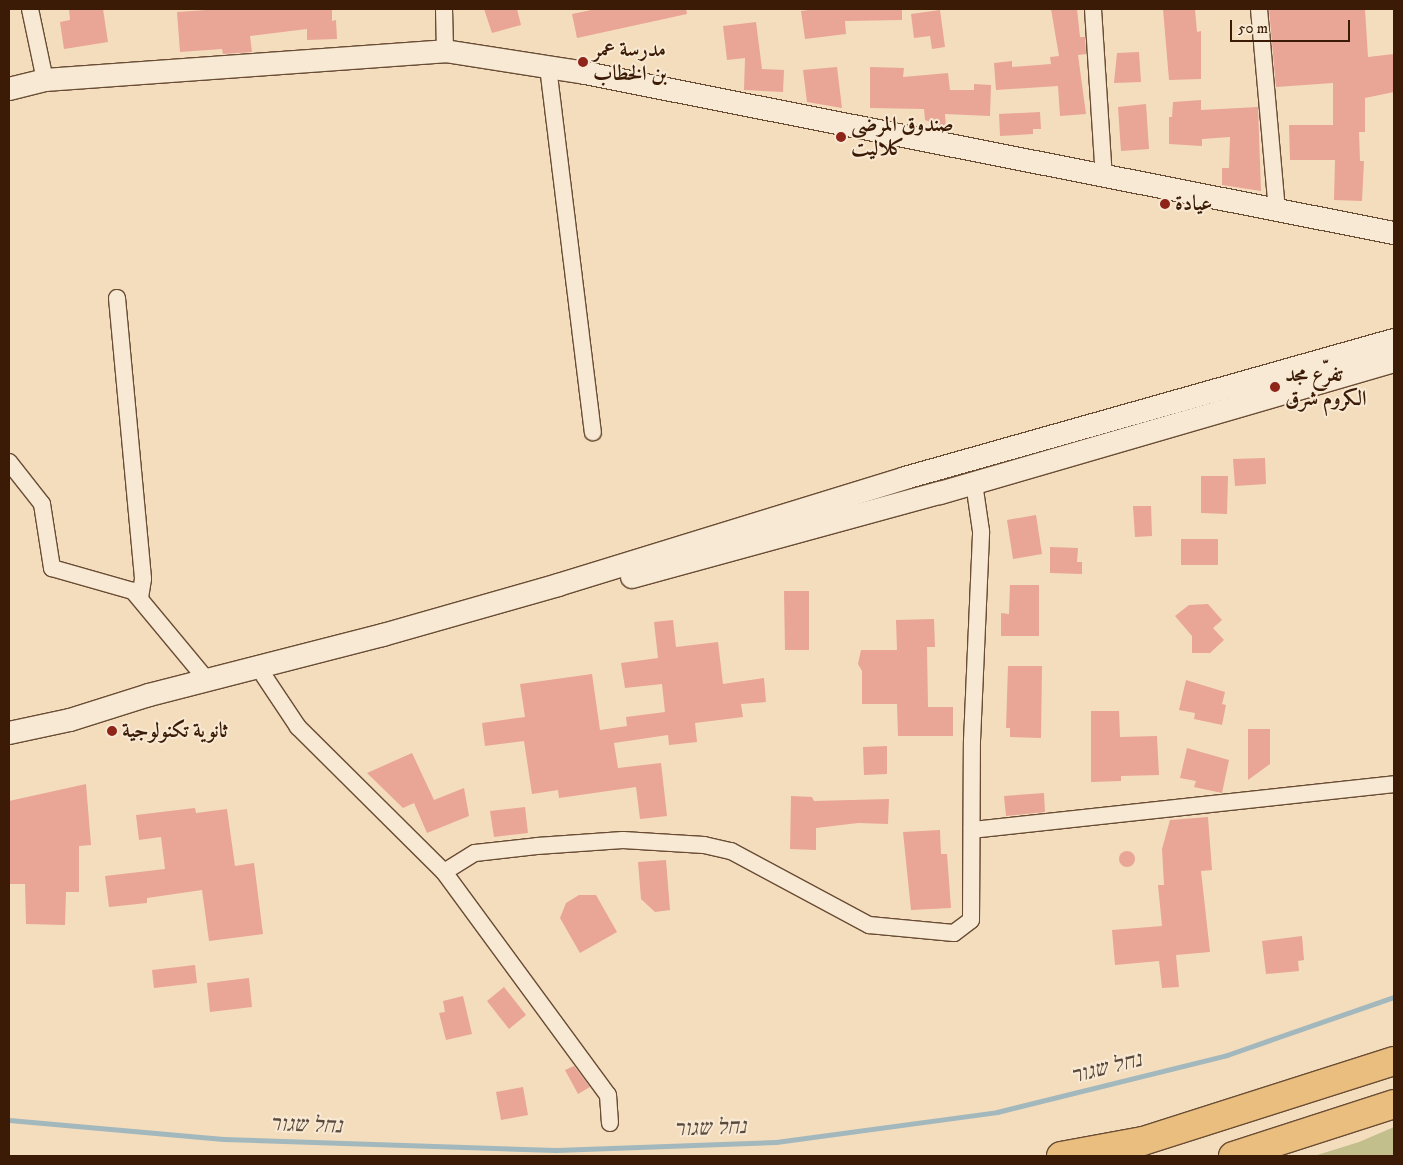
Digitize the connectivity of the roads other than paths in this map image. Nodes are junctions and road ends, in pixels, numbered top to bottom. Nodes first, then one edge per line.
1 (30, 9) edge
2 (444, 9) edge
3 (1093, 9) edge
4 (1259, 9) edge
5 (446, 51) junction
6 (548, 67) junction
7 (45, 80) junction
8 (9, 89) edge
9 (1104, 178) junction
10 (1276, 211) junction
11 (1394, 233) edge
12 (117, 298) dead end
13 (1394, 340) edge
14 (1394, 361) edge
15 (593, 432) dead end
16 (9, 462) edge
17 (974, 483) junction
18 (140, 599) junction
19 (264, 676) junction
20 (207, 680) junction
21 (9, 733) edge
22 (9, 747) edge
23 (1394, 784) edge
24 (972, 830) junction
25 (444, 872) junction
26 (1394, 1061) edge
27 (1394, 1104) edge
28 (610, 1123) dead end
29 (1061, 1156) edge
30 (1234, 1156) edge

1 - 7 street
2 - 5 street
3 - 9 street
4 - 10 street
5 - 6 street
5 - 7 street
6 - 9 street
6 - 15 street
7 - 8 street
9 - 10 street
10 - 11 street
12 - 18 street
13 - 20 street
14 - 17 street
16 - 18 street
17 - 19 street
17 - 24 street
18 - 20 street
19 - 22 street
19 - 25 street
20 - 21 street
23 - 24 street
24 - 25 street
25 - 28 street
26 - 29 highway
27 - 30 highway

